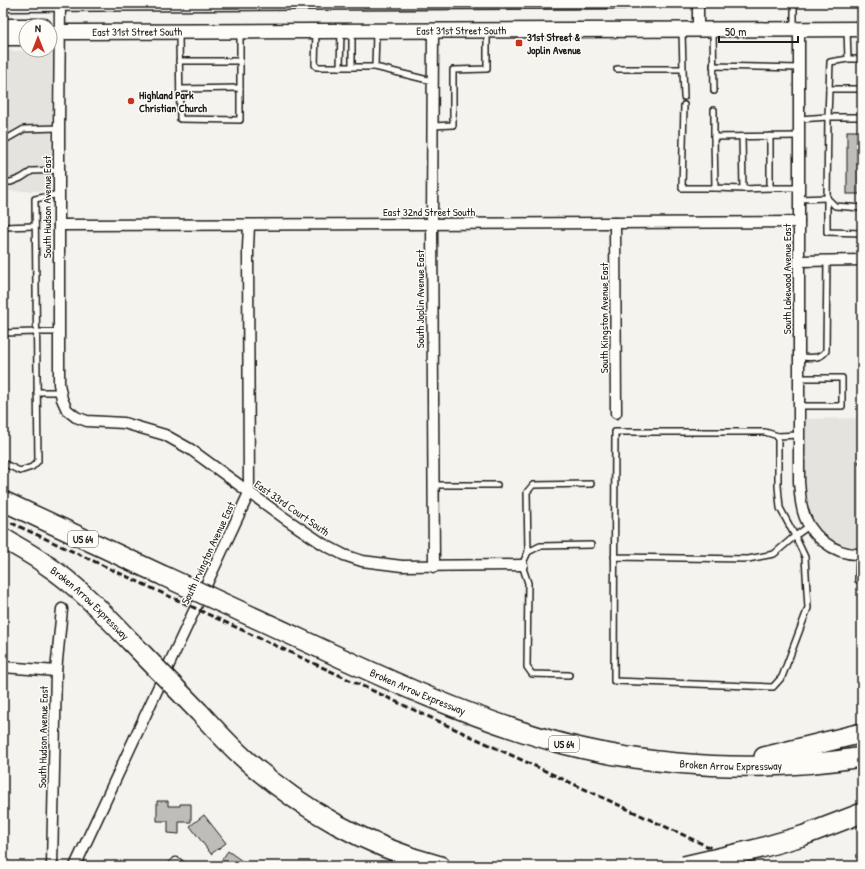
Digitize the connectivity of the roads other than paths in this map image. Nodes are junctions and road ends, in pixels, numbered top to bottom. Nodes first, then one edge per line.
1 (625, 3) edge
2 (698, 3) edge
3 (794, 3) edge
4 (60, 4) edge
5 (3, 6) edge
6 (56, 18) edge
7 (3, 26) edge
8 (18, 26) edge
9 (862, 29) edge
10 (682, 30) junction
11 (698, 30) junction
12 (713, 30) junction
13 (797, 30) junction
14 (847, 30) junction
15 (433, 31) junction
16 (487, 31) junction
17 (58, 32) edge
18 (178, 32) junction
19 (240, 32) junction
20 (316, 32) junction
21 (346, 32) junction
22 (376, 32) junction
23 (3, 38) edge
24 (18, 38) edge
25 (55, 58) edge
26 (848, 60) junction
27 (862, 60) edge
28 (179, 61) junction
29 (240, 61) junction
30 (714, 66) junction
31 (340, 67) junction
32 (352, 67) junction
33 (375, 67) junction
34 (799, 68) junction
35 (617, 69) dead end
36 (683, 69) junction
37 (432, 81) junction
38 (240, 88) junction
39 (180, 89) junction
40 (829, 89) junction
41 (862, 89) edge
42 (714, 91) dead end
43 (684, 97) dead end
44 (684, 105) dead end
45 (714, 110) dead end
46 (862, 117) edge
47 (828, 118) junction
48 (799, 119) junction
49 (432, 126) junction
50 (59, 128) junction
51 (770, 136) junction
52 (799, 136) junction
53 (714, 137) junction
54 (742, 137) junction
55 (3, 141) edge
56 (59, 170) junction
57 (3, 182) edge
58 (715, 188) junction
59 (770, 188) junction
60 (798, 188) junction
61 (743, 189) junction
62 (59, 194) junction
63 (827, 198) junction
64 (798, 199) junction
65 (862, 208) edge
66 (799, 222) junction
67 (615, 223) junction
68 (59, 224) junction
69 (432, 224) junction
70 (249, 225) junction
71 (35, 226) junction
72 (3, 227) edge
73 (862, 233) edge
74 (827, 260) junction
75 (862, 260) edge
76 (799, 261) junction
77 (862, 264) edge
78 (36, 332) junction
79 (59, 332) junction
80 (3, 333) edge
81 (799, 357) junction
82 (799, 378) junction
83 (37, 392) junction
84 (61, 392) junction
85 (799, 406) junction
86 (67, 410) joint
87 (616, 413) dead end
88 (799, 434) junction
89 (778, 436) junction
90 (3, 463) edge
91 (591, 484) dead end
92 (433, 485) junction
93 (497, 485) dead end
94 (249, 493) junction
95 (3, 501) edge
96 (809, 526) junction
97 (795, 536) junction
98 (3, 538) edge
99 (591, 546) dead end
100 (528, 552) junction
101 (860, 554) edge
102 (614, 557) junction
103 (522, 565) junction
104 (434, 567) junction
105 (862, 579) edge
106 (62, 609) dead end
107 (3, 667) edge
108 (56, 671) junction
109 (569, 675) dead end
110 (862, 733) edge
111 (862, 757) edge
112 (729, 766) junction
113 (862, 813) edge
114 (52, 866) edge
115 (74, 866) edge
116 (440, 866) edge
117 (684, 866) edge

1 - 4 street
2 - 11 street
3 - 13 lane
4 - 5 street
4 - 6 street, South Hudson Avenue East
7 - 8 main road
9 - 14 main road, East 31st Street South
10 - 11 main road, East 31st Street South
10 - 16 main road, East 31st Street South
10 - 36 lane
11 - 12 main road, East 31st Street South
12 - 13 main road, East 31st Street South
12 - 30 lane
13 - 14 main road, East 31st Street South
13 - 34 street, South Lakewood Avenue East
14 - 26 lane
15 - 16 main road, East 31st Street South
15 - 22 main road, East 31st Street South
15 - 37 street, South Joplin Avenue East
16 - 49 lane
17 - 18 main road, East 31st Street South
18 - 19 main road, East 31st Street South
18 - 28 lane
19 - 20 main road, East 31st Street South
19 - 29 lane
20 - 21 main road, East 31st Street South
20 - 31 lane
21 - 22 main road, East 31st Street South
21 - 31 lane
21 - 32 lane
22 - 33 lane
23 - 24 main road
25 - 50 street, South Hudson Avenue East
26 - 27 lane
26 - 40 lane
28 - 29 lane
28 - 39 lane
29 - 38 lane
30 - 34 lane
30 - 42 lane
31 - 32 lane
32 - 33 lane
33 - 37 lane
34 - 48 street, South Lakewood Avenue East
35 - 36 lane
36 - 43 lane
37 - 49 street, South Joplin Avenue East
38 - 39 lane
38 - 39 lane
40 - 41 lane
40 - 47 lane
44 - 58 lane
45 - 53 lane
46 - 47 lane
47 - 48 lane
47 - 63 lane
48 - 52 street, South Lakewood Avenue East
49 - 69 street, South Joplin Avenue East
50 - 55 lane
50 - 56 street, South Hudson Avenue East
51 - 52 lane
51 - 54 lane
51 - 59 lane
52 - 60 street, South Lakewood Avenue East
53 - 54 lane
53 - 58 lane
54 - 61 lane
56 - 57 lane
56 - 62 street, South Hudson Avenue East
58 - 61 lane
59 - 60 lane
59 - 61 lane
60 - 64 street, South Lakewood Avenue East
62 - 68 street, South Hudson Avenue East
62 - 71 lane
63 - 64 lane
63 - 65 lane
63 - 73 lane
64 - 66 street, South Lakewood Avenue East
66 - 67 street, East 32nd Street South
66 - 76 street, South Lakewood Avenue East
67 - 69 street, East 32nd Street South
67 - 87 street, South Kingston Avenue East
68 - 70 street, East 32nd Street South
68 - 79 street, South Hudson Avenue East
69 - 70 street, East 32nd Street South
69 - 92 street, South Joplin Avenue East
70 - 94 street, South Irvington Avenue East
71 - 72 lane
71 - 78 lane
74 - 75 street
74 - 76 street
74 - 81 lane
75 - 77 lane
76 - 81 street, South Lakewood Avenue East
78 - 79 lane
78 - 80 lane
78 - 83 lane
79 - 84 street, South Hudson Avenue East
81 - 82 street, South Lakewood Avenue East
82 - 85 street, South Lakewood Avenue East
82 - 85 lane
83 - 84 lane
83 - 90 lane
84 - 86 street, South Hudson Avenue East
85 - 88 street, South Lakewood Avenue East
86 - 94 street, East 33rd Court South
88 - 89 lane
88 - 96 street, South Lakewood Avenue East
89 - 97 lane
89 - 102 lane
91 - 100 lane
92 - 93 lane
92 - 104 street, South Joplin Avenue East
94 - 104 street, East 33rd Court South
94 - 115 street, South Irvington Avenue East
95 - 112 highway, Broken Arrow Expressway / US 64, bridge
96 - 97 lane
96 - 101 street
97 - 102 lane
97 - 102 lane
98 - 116 highway, Broken Arrow Expressway, bridge
99 - 100 lane
100 - 103 lane
101 - 105 lane
103 - 104 street, East 33rd Court South
103 - 109 lane
106 - 108 street, South Hudson Avenue East
107 - 108 street
108 - 114 street, South Hudson Avenue East
110 - 112 highway
111 - 112 highway, Broken Arrow Expressway / US 64
113 - 117 highway, bridge

